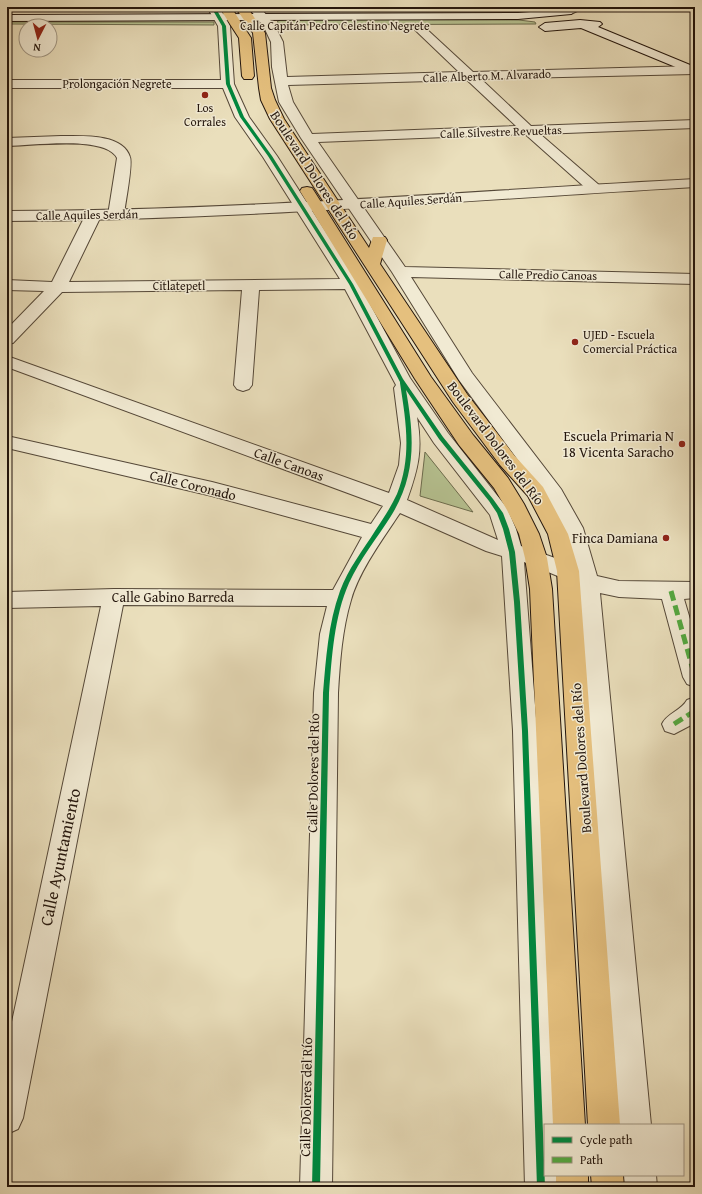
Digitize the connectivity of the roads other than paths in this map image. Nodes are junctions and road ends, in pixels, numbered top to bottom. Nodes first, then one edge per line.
1 (536, 7) edge
2 (579, 7) edge
3 (560, 13) edge
4 (240, 16) edge
5 (518, 16) junction
6 (7, 18) edge
7 (596, 24) junction
8 (583, 25) junction
9 (18, 26) edge
10 (58, 26) edge
11 (417, 26) junction
12 (545, 26) junction
13 (7, 27) edge
14 (695, 68) edge
15 (471, 77) junction
16 (280, 81) junction
17 (7, 84) edge
18 (228, 84) junction
19 (282, 110) junction
20 (695, 124) edge
21 (529, 131) junction
22 (308, 138) junction
23 (7, 142) edge
24 (695, 183) edge
25 (594, 188) junction
26 (328, 207) junction
27 (116, 215) junction
28 (7, 216) edge
29 (93, 216) junction
30 (379, 240) junction
31 (373, 263) junction
32 (400, 272) junction
33 (695, 279) edge
34 (351, 284) junction
35 (7, 285) edge
36 (251, 286) junction
37 (58, 287) junction
38 (7, 339) edge
39 (7, 361) edge
40 (401, 379) junction
41 (243, 386) dead end
42 (7, 442) edge
43 (523, 454) junction
44 (536, 492) junction
45 (396, 503) junction
46 (377, 533) junction
47 (524, 555) junction
48 (568, 571) junction
49 (588, 582) junction
50 (695, 590) edge
51 (671, 591) junction
52 (114, 597) junction
53 (340, 598) junction
54 (7, 600) edge
55 (695, 677) edge
56 (695, 707) edge
57 (674, 724) dead end
58 (7, 1118) edge
59 (569, 1124) edge
60 (604, 1124) edge
61 (635, 1124) edge
62 (572, 1176) edge
63 (607, 1176) edge
64 (640, 1176) edge
65 (316, 1187) edge
66 (540, 1187) edge
67 (572, 1187) edge
68 (608, 1187) edge
69 (641, 1187) edge

1 - 3 street
2 - 3 street
3 - 5 street, Calle Capitán Pedro Celestino Negrete
3 - 7 street
3 - 8 street
3 - 12 street
4 - 5 street, Calle Capitán Pedro Celestino Negrete
4 - 6 street, Calle Capitán Pedro Celestino Negrete
4 - 10 street, Calle Capitán Pedro Celestino Negrete
4 - 11 street, Calle Capitán Pedro Celestino Negrete
4 - 16 street
4 - 18 street
4 - 19 main road, Boulevard Dolores del Río
4 - 26 main road, Boulevard Dolores del Río
5 - 12 street
7 - 8 street, Calle Capitán Pedro Celestino Negrete
7 - 14 street
8 - 12 street, Calle Capitán Pedro Celestino Negrete
8 - 14 street
9 - 13 street
11 - 12 street, Calle Capitán Pedro Celestino Negrete
11 - 15 street
14 - 15 street, Calle Alberto M. Alvarado
15 - 16 street, Calle Alberto M. Alvarado
15 - 21 street
16 - 19 street
17 - 18 street, Prolongación Negrete
18 - 26 street
19 - 22 street
19 - 26 main road, Boulevard Dolores del Río
20 - 21 street, Calle Silvestre Revueltas
21 - 22 street, Calle Silvestre Revueltas
21 - 25 street
22 - 26 street
23 - 27 street
24 - 25 street, Calle Aquiles Serdán
25 - 26 street, Calle Aquiles Serdán
26 - 27 street, Calle Aquiles Serdán
26 - 30 street
26 - 31 main road, Boulevard Dolores del Río
26 - 34 street
26 - 47 main road, Boulevard Dolores del Río
27 - 29 street, Calle Aquiles Serdán
28 - 29 street, Calle Aquiles Serdán
29 - 37 street
30 - 31 main road
30 - 32 street
31 - 44 main road, Boulevard Dolores del Río
32 - 33 street, Calle Predio Canoas
32 - 43 street
34 - 36 street, Citlatepetl
34 - 40 street
35 - 37 street, Citlatepetl
36 - 37 street, Citlatepetl
36 - 41 street
37 - 38 street
39 - 45 street, Calle Canoas
40 - 45 street, Calle Dolores del Río
40 - 47 street
42 - 46 street, Calle Coronado
43 - 44 main road
43 - 49 street
44 - 48 main road, Boulevard Dolores del Río
45 - 46 street, Calle Dolores del Río
45 - 47 street, Calle Canoas
46 - 53 street, Calle Dolores del Río
47 - 48 street, Calle Canoas
47 - 59 main road, Boulevard Dolores del Río
47 - 66 street
48 - 49 street, Calle Canoas
48 - 60 main road, Boulevard Dolores del Río
49 - 51 street, Calle Canoas
49 - 61 street
50 - 51 street, Calle Canoas
51 - 55 street
52 - 53 street, Calle Gabino Barreda
52 - 54 street, Calle Gabino Barreda
52 - 58 street, Calle Ayuntamiento
53 - 65 street, Calle Dolores del Río
56 - 57 street
62 - 67 main road
63 - 68 main road
64 - 69 street

